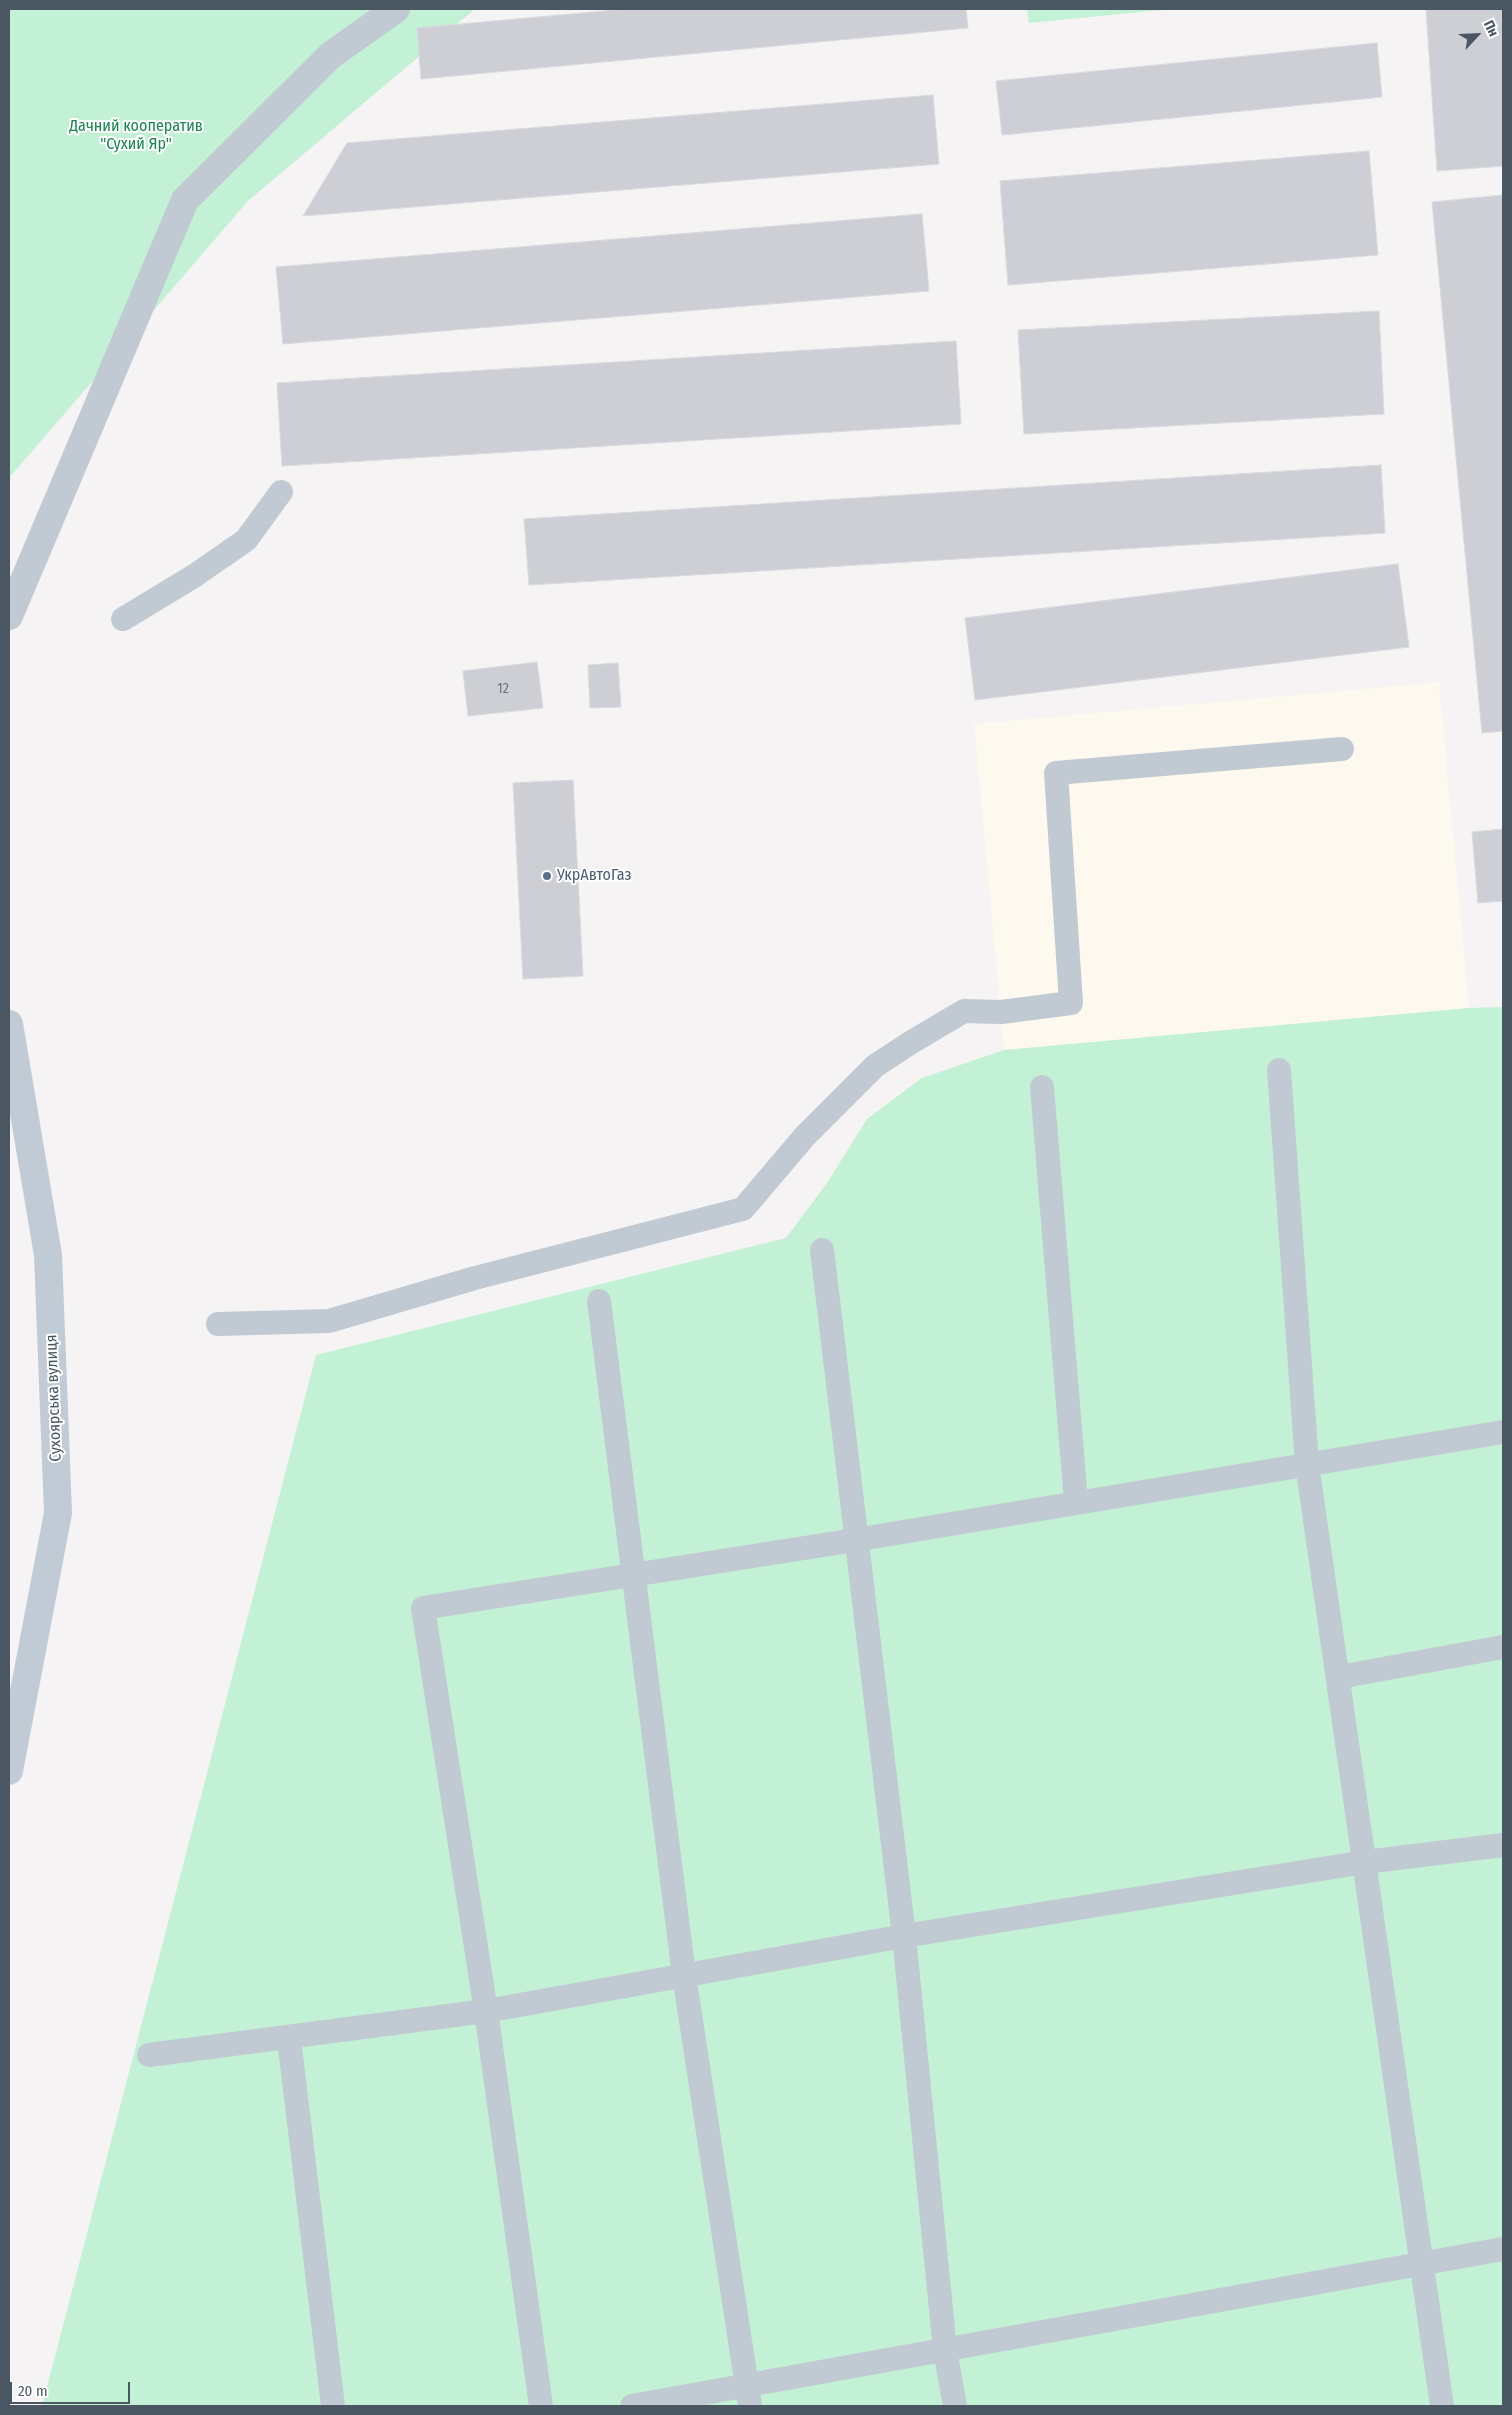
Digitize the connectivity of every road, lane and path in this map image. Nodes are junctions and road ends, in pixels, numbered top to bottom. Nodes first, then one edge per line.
1 (396, 9) edge
2 (281, 492) dead end
3 (9, 616) edge
4 (123, 619) dead end
5 (1342, 749) dead end
6 (9, 1024) edge
7 (1279, 1070) dead end
8 (1042, 1087) dead end
9 (822, 1250) dead end
10 (599, 1301) dead end
11 (218, 1324) dead end
12 (1503, 1432) edge
13 (1307, 1464) junction
14 (1076, 1502) junction
15 (855, 1540) junction
16 (635, 1575) junction
17 (1503, 1647) edge
18 (1339, 1677) junction
19 (9, 1771) edge
20 (1503, 1845) edge
21 (1366, 1862) junction
22 (904, 1936) junction
23 (684, 1975) junction
24 (486, 2011) junction
25 (288, 2038) junction
26 (149, 2055) dead end
27 (1503, 2250) edge
28 (1421, 2264) junction
29 (945, 2350) junction
30 (749, 2396) edge
31 (333, 2406) edge
32 (541, 2406) edge
33 (632, 2406) edge
34 (955, 2406) edge
35 (1442, 2406) edge

1 - 3 street
2 - 4 lane
5 - 11 lane
6 - 19 street, Сухоярська вулиця
7 - 13 lane
8 - 14 lane
9 - 15 lane
10 - 16 lane
12 - 13 lane
13 - 14 lane
13 - 18 lane
14 - 15 lane
15 - 16 lane
15 - 22 lane
16 - 23 lane
16 - 24 lane
17 - 18 lane
18 - 21 lane
20 - 21 lane
21 - 22 lane
21 - 28 lane
22 - 23 lane
22 - 29 lane
23 - 24 lane
23 - 30 lane
24 - 25 lane
24 - 32 lane
25 - 26 lane
25 - 31 lane
27 - 28 lane
28 - 29 lane
28 - 35 lane
29 - 30 lane
29 - 34 lane
30 - 33 lane

